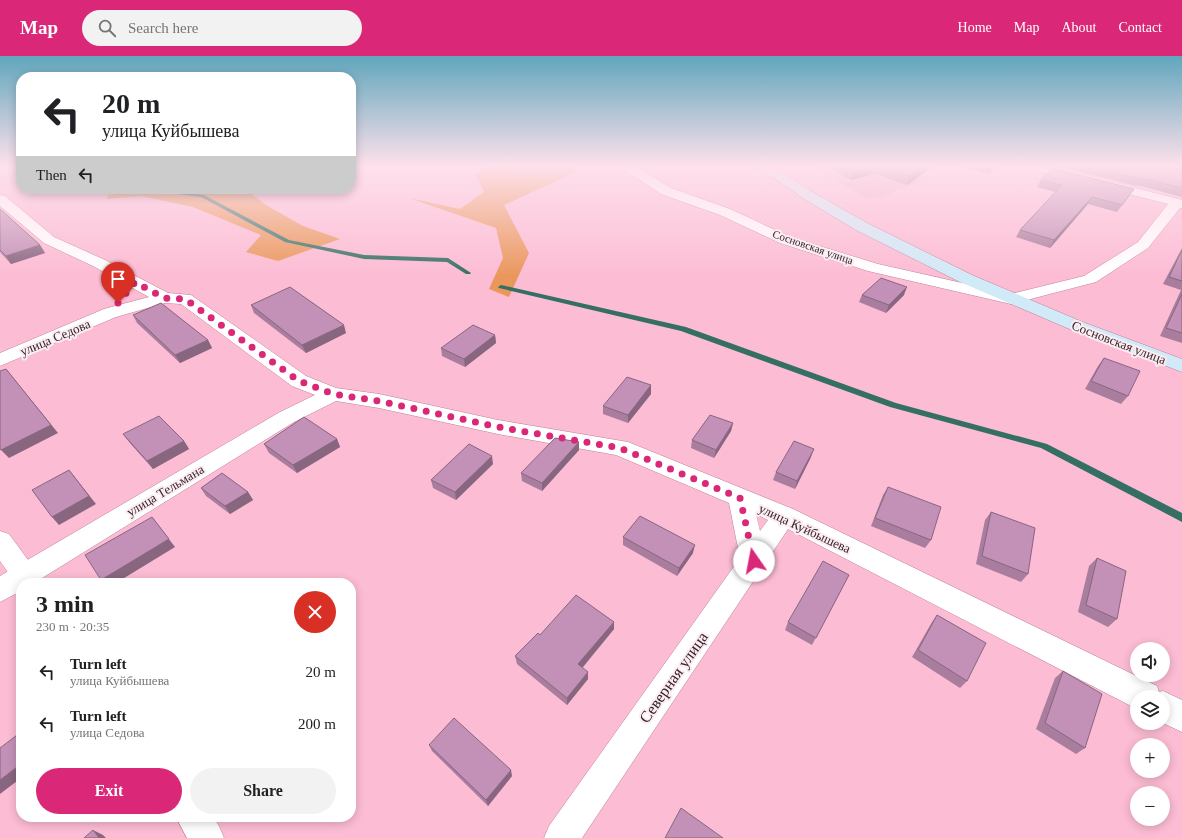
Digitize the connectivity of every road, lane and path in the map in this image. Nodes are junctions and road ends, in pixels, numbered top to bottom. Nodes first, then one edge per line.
1 (4, 202) edge
2 (698, 202) edge
3 (820, 202) edge
4 (1179, 204) edge
5 (135, 282) junction
6 (164, 298) junction
7 (1011, 299) junction
8 (110, 313) junction
9 (0, 360) edge
10 (1182, 366) edge
11 (333, 394) junction
12 (740, 498) junction
13 (784, 516) junction
14 (0, 541) edge
15 (754, 561) junction
16 (27, 578) edge
17 (30, 578) edge
18 (16, 584) edge
19 (0, 590) edge
20 (1132, 690) edge
21 (1170, 710) edge
22 (1182, 717) edge
23 (196, 822) edge
24 (207, 838) edge
25 (561, 838) edge

1 - 5 street, улица Куйбышева
2 - 7 street, Сосновская улица
3 - 7 main road, Сосновская улица
4 - 7 street
5 - 6 street, улица Куйбышева
5 - 8 street, улица Седова
6 - 8 street, улица Седова
6 - 11 street, улица Куйбышева
7 - 10 main road, Сосновская улица
8 - 9 street, улица Седова
11 - 12 street, улица Куйбышева
11 - 17 street, улица Тельмана
12 - 13 street, улица Куйбышева
12 - 15 street
13 - 15 street, Северная улица
13 - 20 street, улица Куйбышева
14 - 16 street
15 - 25 street, Северная улица
18 - 19 street, улица Тельмана
21 - 22 street
23 - 24 street

